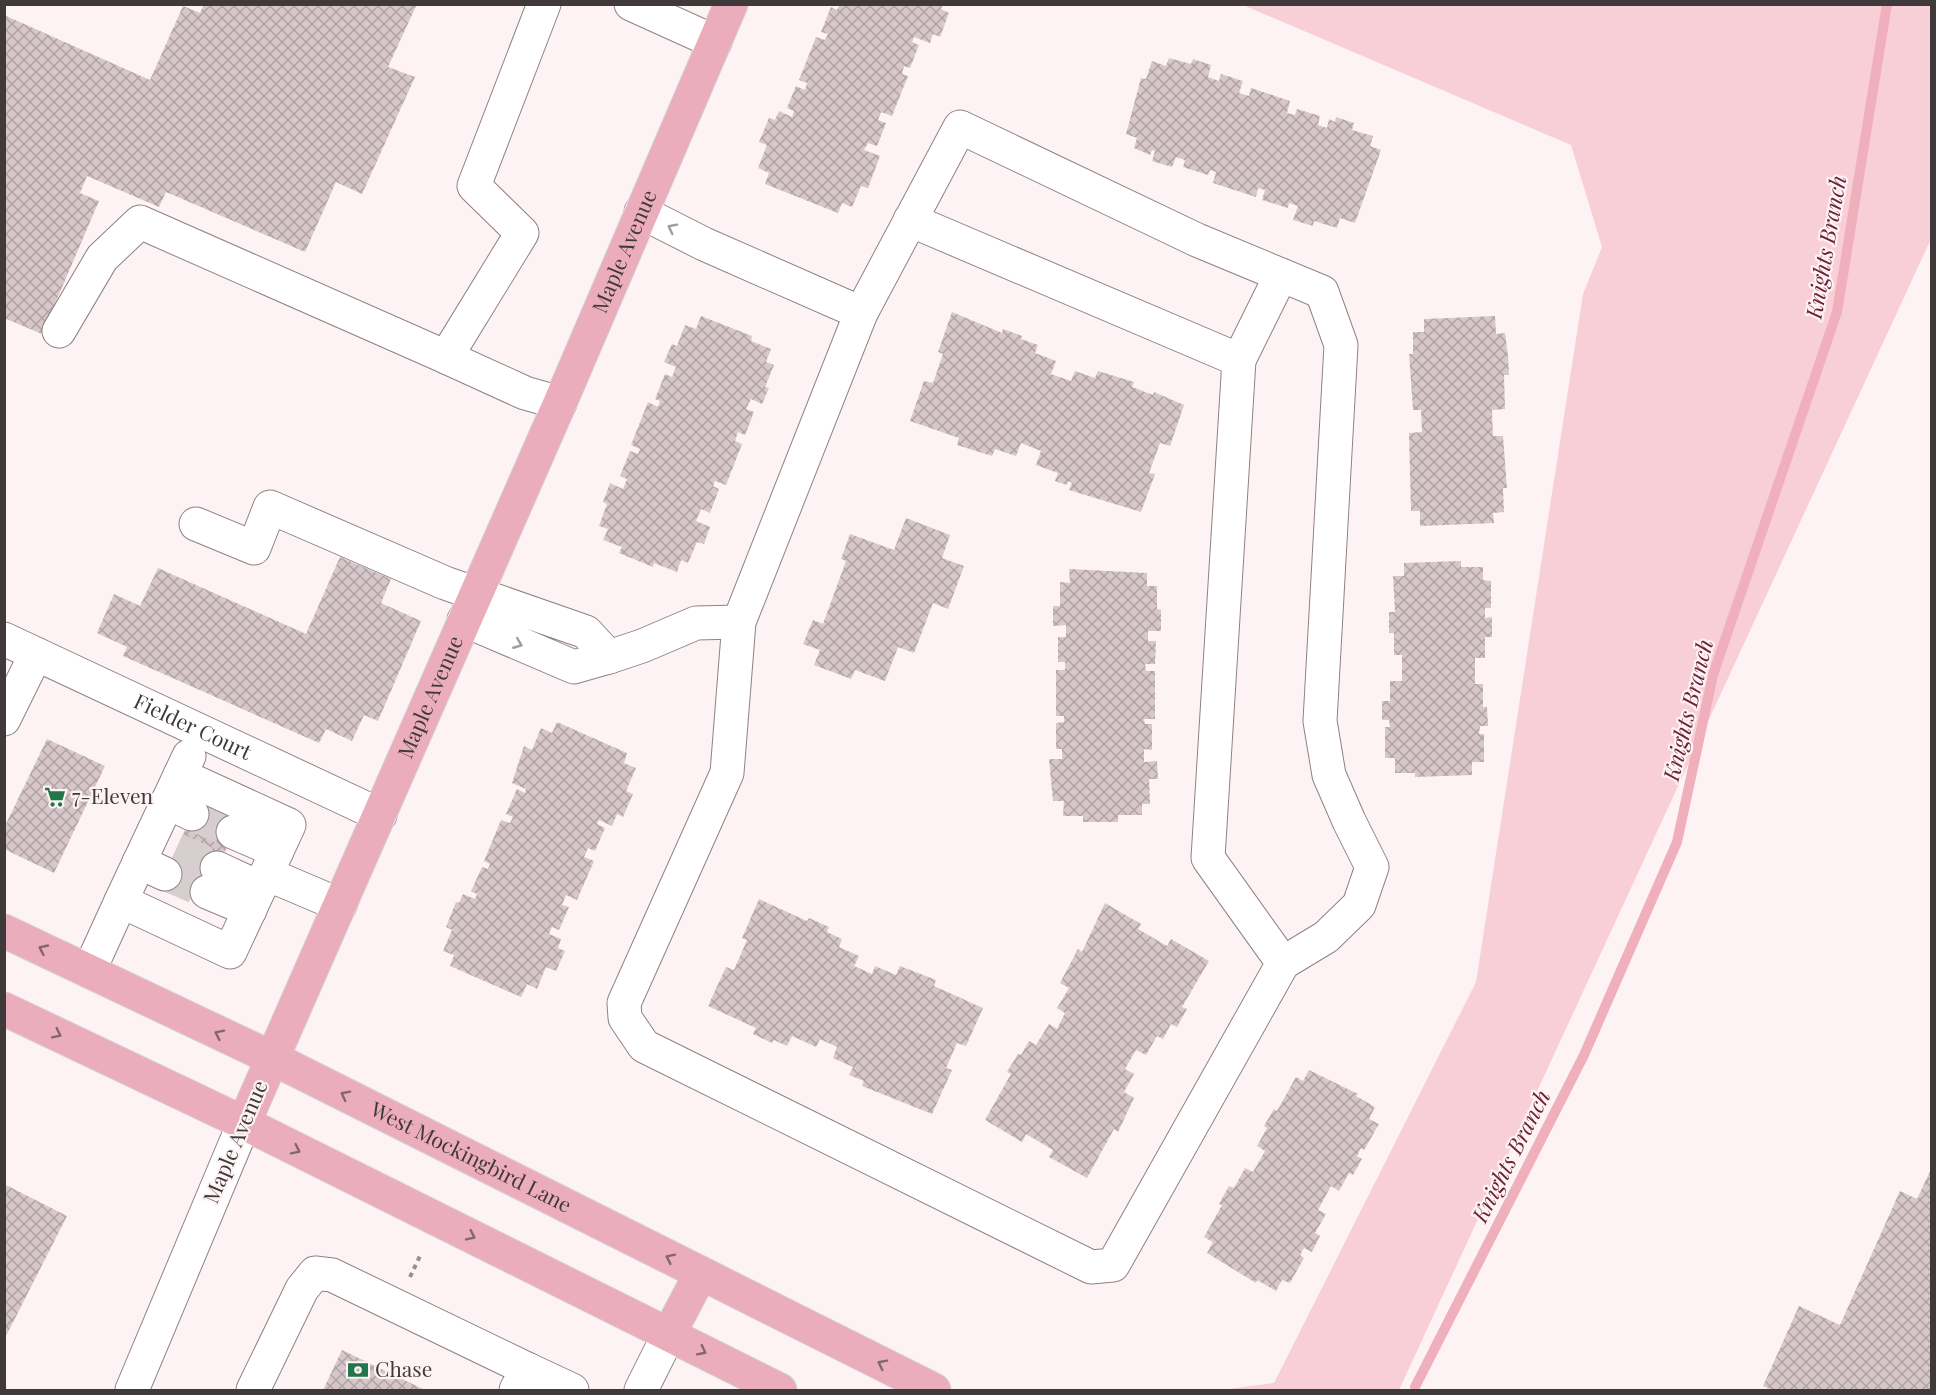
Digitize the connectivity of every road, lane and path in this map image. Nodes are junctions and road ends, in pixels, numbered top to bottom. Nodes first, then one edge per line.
1 (544, 4) edge
2 (631, 4) edge
3 (731, 4) edge
4 (715, 42) junction
5 (641, 212) junction
6 (910, 220) junction
7 (1281, 275) junction
8 (861, 313) junction
9 (59, 331) dead end
10 (446, 357) junction
11 (1239, 360) junction
12 (560, 403) junction
13 (196, 524) dead end
14 (470, 607) junction
15 (739, 622) junction
16 (4, 639) edge
17 (36, 654) junction
18 (4, 719) edge
19 (201, 731) junction
20 (180, 797) junction
21 (380, 815) junction
22 (233, 832) tunnel mouth
23 (212, 880) tunnel mouth
24 (263, 881) junction
25 (122, 901) junction
26 (340, 905) junction
27 (4, 931) edge
28 (1283, 963) junction
29 (89, 970) junction
30 (4, 1009) edge
31 (272, 1058) junction
32 (244, 1123) junction
33 (420, 1256) dead end
34 (701, 1273) junction
35 (409, 1278) dead end
36 (669, 1334) junction
37 (522, 1380) edge
38 (256, 1384) edge
39 (132, 1390) edge
40 (572, 1390) edge
41 (642, 1390) edge
42 (780, 1390) edge
43 (934, 1390) edge

1 - 10 street
2 - 4 street
3 - 4 main road, Maple Avenue
4 - 5 main road, Maple Avenue
8 -> 5 street
5 - 12 main road, Maple Avenue
6 - 7 street
6 - 8 street
6 - 11 street
7 - 11 street
7 - 28 street
8 - 15 street
9 - 10 street
10 - 12 street
11 - 28 street
12 - 14 main road, Maple Avenue
13 - 14 street
14 - 15 street
14 - 21 main road, Maple Avenue
15 - 28 street
16 - 17 street, Fielder Court
17 - 18 street
17 - 19 street, Fielder Court
19 - 20 street
19 - 21 street, Fielder Court
20 - 24 street
20 - 25 street
21 - 26 main road, Maple Avenue
22 - 24 street
23 - 24 street
24 - 25 street
24 - 26 street
25 - 29 street
26 - 31 main road, Maple Avenue
29 -> 27 main road, West Mockingbird Lane
31 -> 29 main road, West Mockingbird Lane
30 -> 32 main road
31 - 32 main road, Maple Avenue
34 -> 31 main road, West Mockingbird Lane
32 -> 36 main road
32 - 39 street, Maple Avenue
33 - 35 path
34 - 36 main road
43 -> 34 main road, West Mockingbird Lane
36 - 41 street
36 -> 42 main road
37 - 38 street
37 - 40 street

